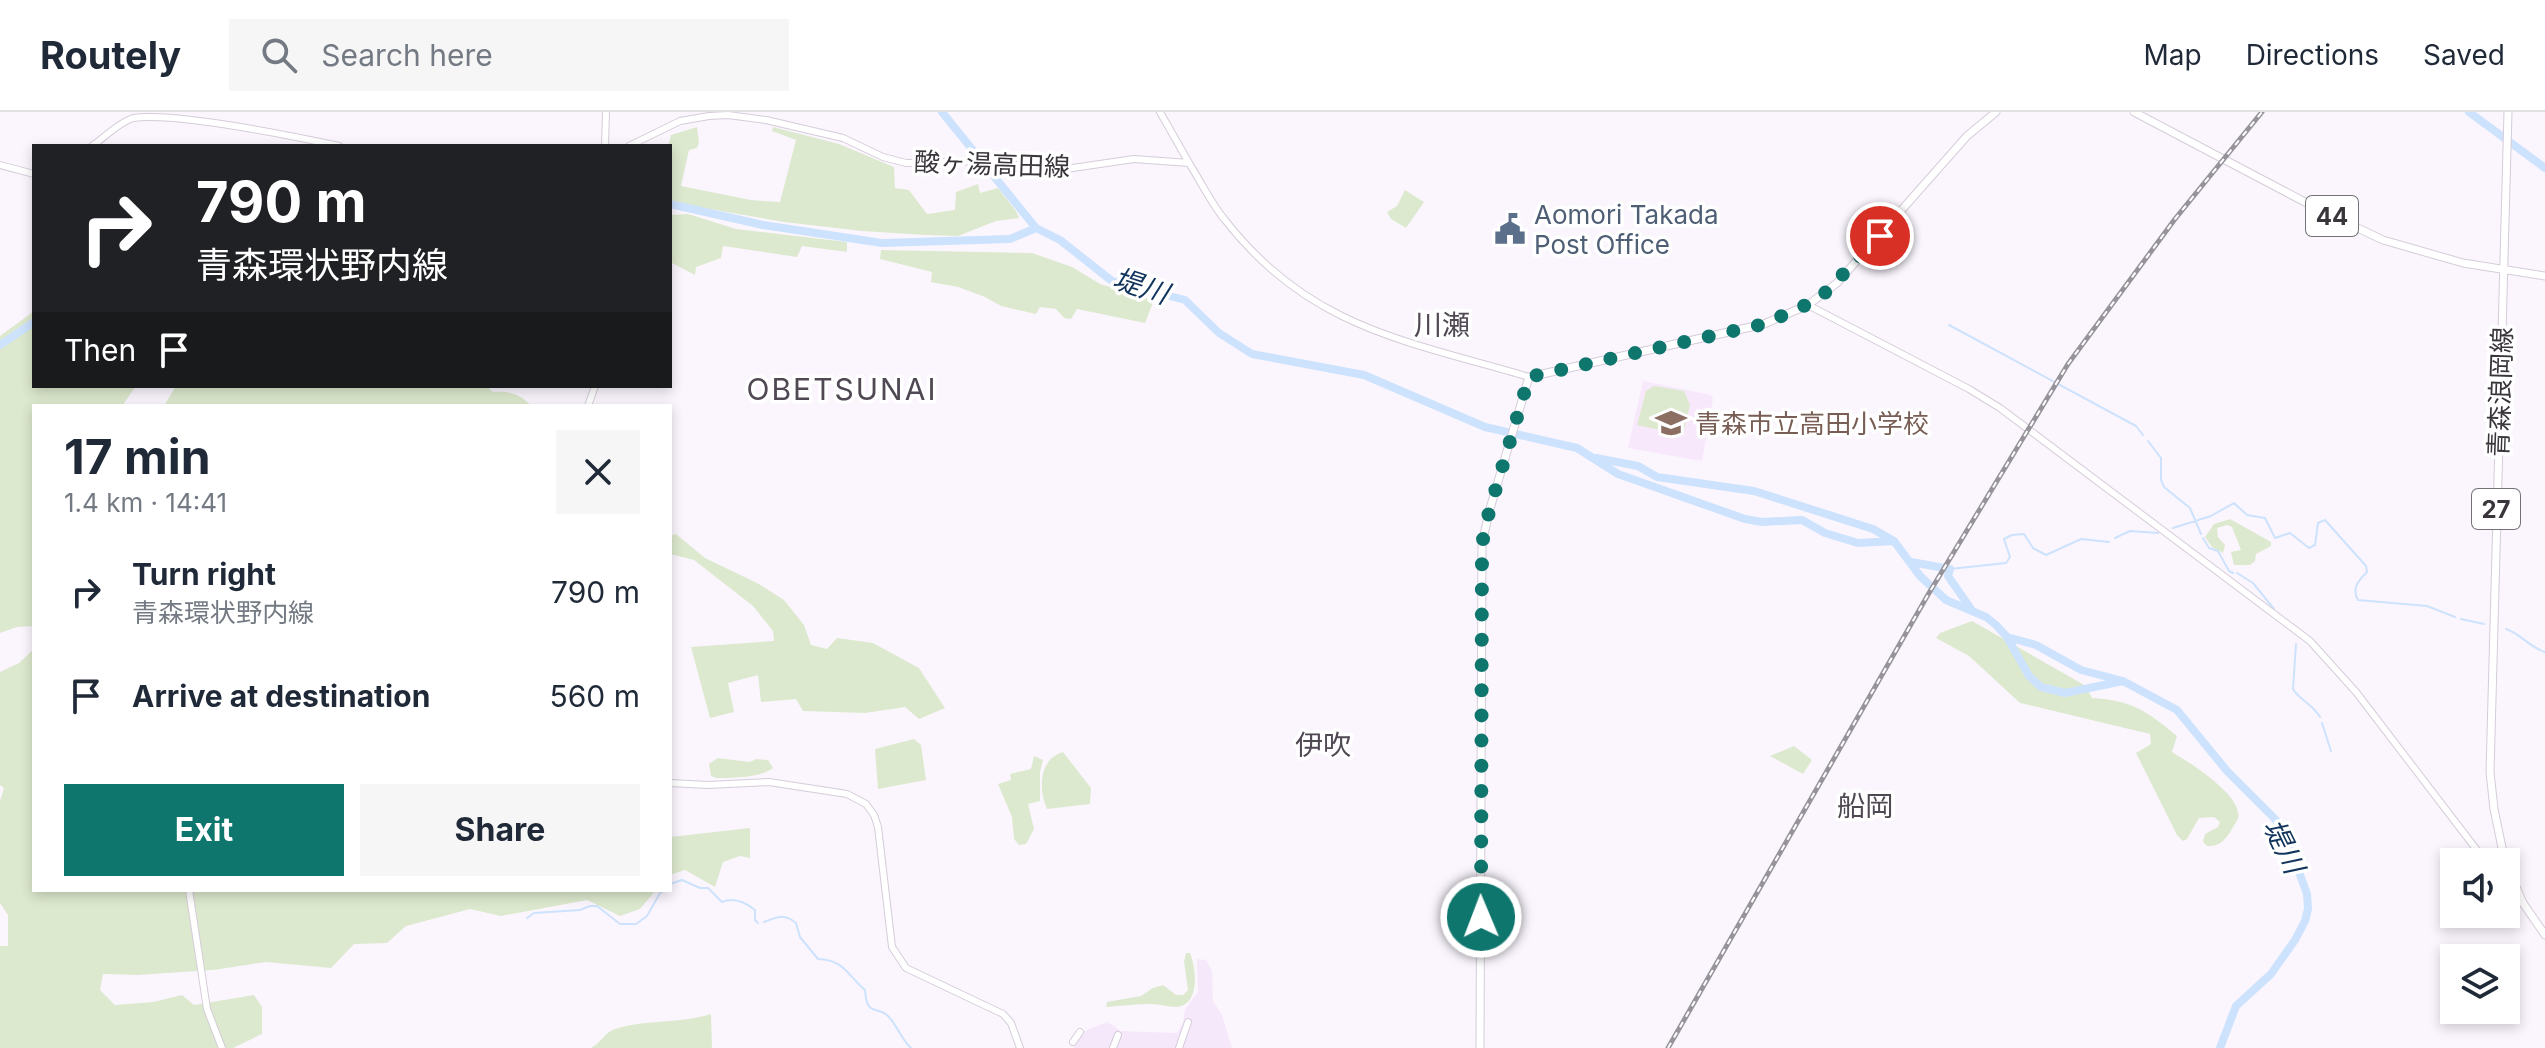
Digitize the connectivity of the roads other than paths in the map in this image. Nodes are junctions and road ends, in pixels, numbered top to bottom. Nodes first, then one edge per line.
1 (606, 112) edge
2 (1160, 112) edge
3 (1996, 112) edge
4 (2134, 112) edge
5 (2508, 112) edge
6 (95, 144) edge
7 (329, 144) edge
8 (605, 144) edge
9 (633, 144) edge
10 (1189, 163) junction
11 (0, 165) edge
12 (32, 173) edge
13 (2504, 270) junction
14 (2545, 276) edge
15 (1808, 305) junction
16 (1529, 377) junction
17 (672, 783) edge
18 (2475, 848) edge
19 (2502, 848) edge
20 (189, 892) edge
21 (2520, 897) edge
22 (2545, 935) edge
23 (1188, 1022) dead end
24 (1080, 1032) dead end
25 (1118, 1035) dead end
26 (1073, 1042) dead end
27 (222, 1048) edge
28 (1020, 1048) edge
29 (1113, 1048) edge
30 (1179, 1048) edge
31 (1480, 1048) edge

1 - 8 street
2 - 10 street
3 - 15 main road
4 - 13 main road, 44
5 - 13 main road, 青森浪岡線 / 27
6 - 7 street
9 - 10 street, 酸ヶ湯高田線
10 - 16 street
11 - 12 street
13 - 14 main road, 44
13 - 19 main road, 青森浪岡線 / 27
15 - 16 main road
15 - 18 street
16 - 31 main road
17 - 28 street
20 - 27 street
21 - 22 main road, 青森浪岡線 / 27
23 - 30 street
24 - 26 street
25 - 29 street

